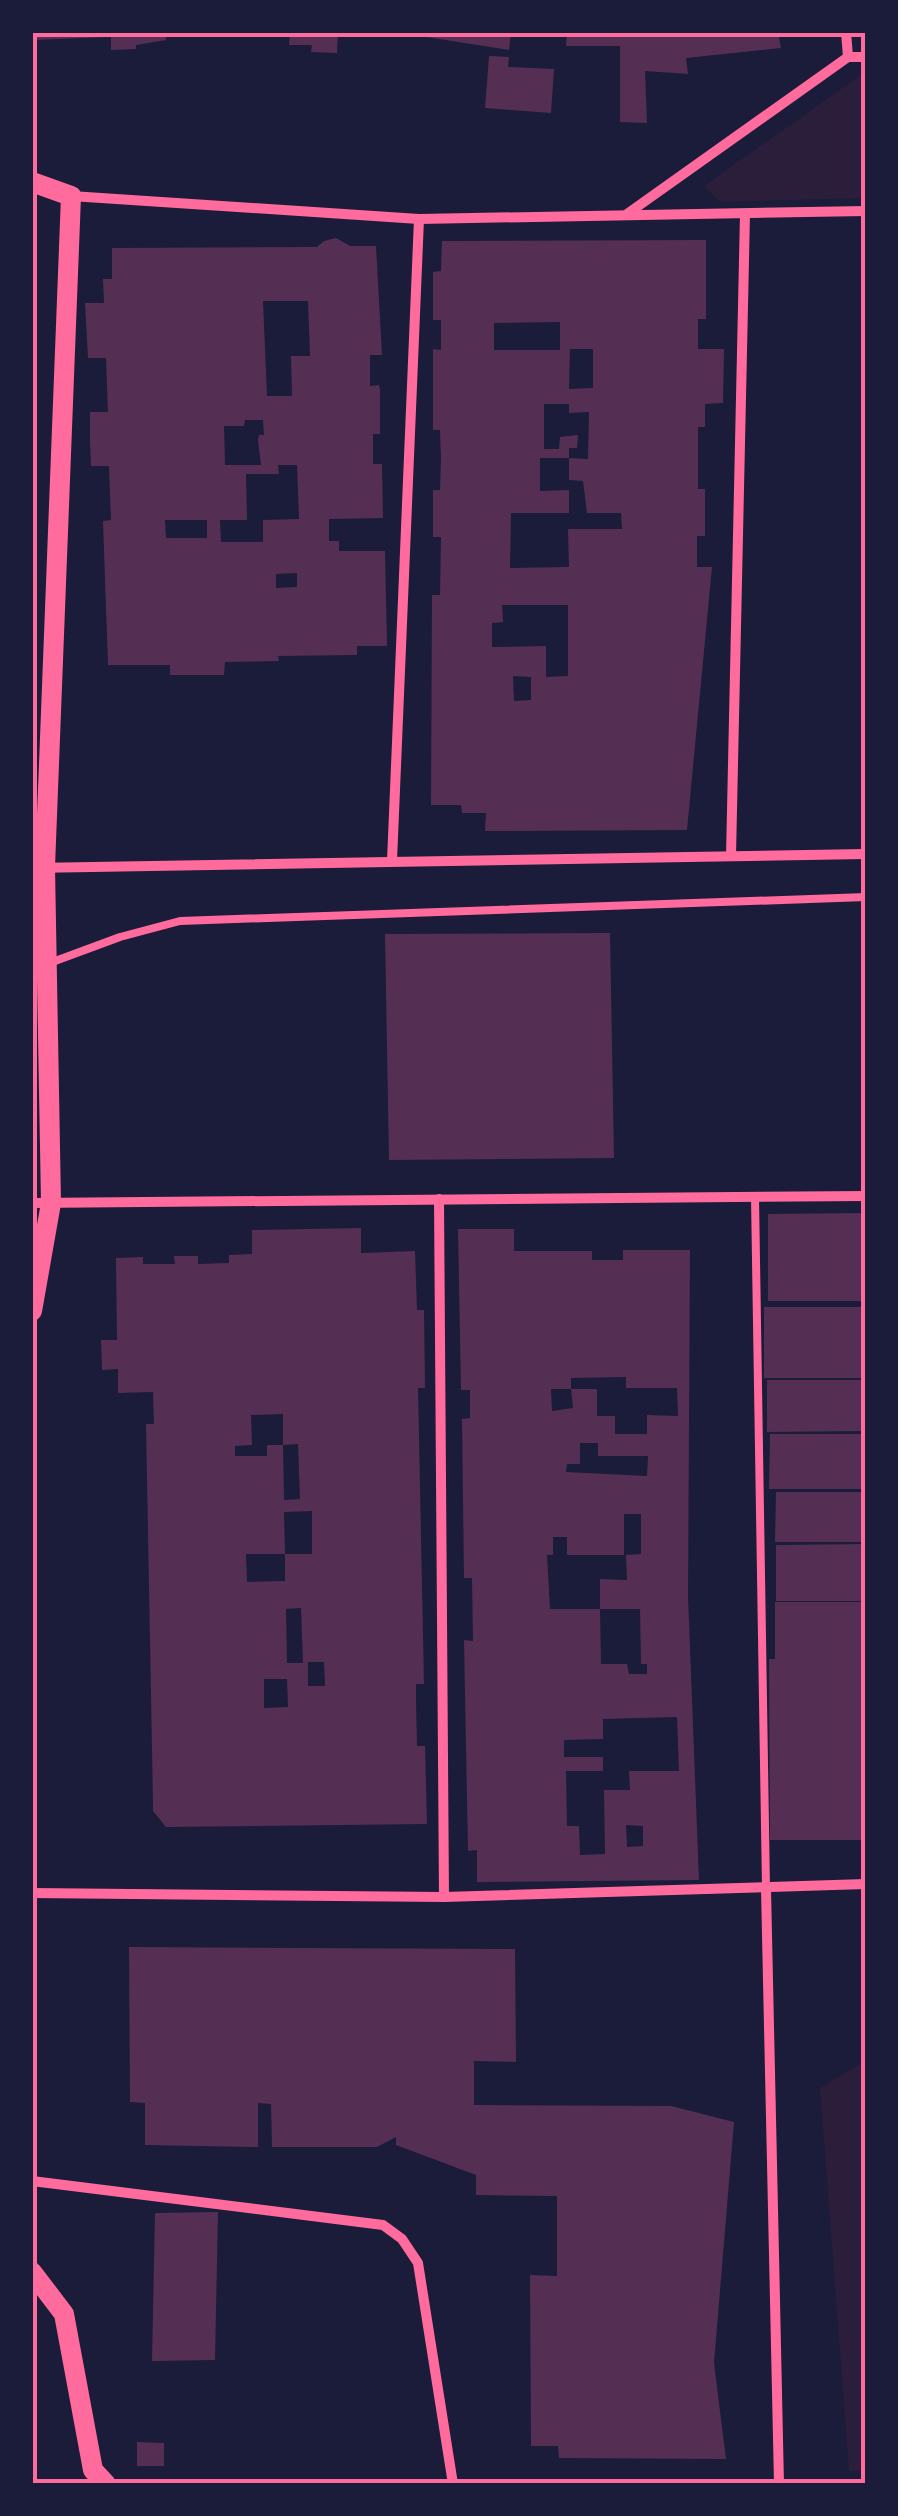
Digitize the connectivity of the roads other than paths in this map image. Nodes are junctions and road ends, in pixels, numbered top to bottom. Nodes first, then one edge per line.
1 (846, 32) edge
2 (866, 56) edge
3 (848, 57) junction
4 (32, 182) edge
5 (71, 196) junction
6 (866, 212) edge
7 (745, 214) junction
8 (625, 216) junction
9 (418, 220) junction
10 (866, 854) edge
11 (731, 856) junction
12 (392, 861) junction
13 (38, 868) edge
14 (866, 897) edge
15 (46, 965) junction
16 (866, 1196) edge
17 (754, 1197) junction
18 (439, 1199) junction
19 (42, 1203) edge
20 (32, 1312) edge
21 (866, 1884) edge
22 (766, 1889) junction
23 (32, 1893) edge
24 (444, 1897) junction
25 (32, 2181) edge
26 (32, 2272) edge
27 (106, 2484) edge
28 (453, 2484) edge
29 (779, 2484) edge

1 - 3 street
2 - 3 street
3 - 8 street
4 - 5 main road
5 - 9 street
5 - 13 main road
6 - 7 street
7 - 8 street
7 - 11 street
8 - 9 street
9 - 12 street
10 - 11 street
11 - 12 street
12 - 13 street
13 - 15 main road
14 - 15 lane
15 - 19 main road
16 - 17 street
17 - 18 street
17 - 22 lane
18 - 19 street
18 - 24 street
19 - 20 main road
21 - 22 street
22 - 24 street
22 - 29 street
23 - 24 street
25 - 28 street
26 - 27 main road

